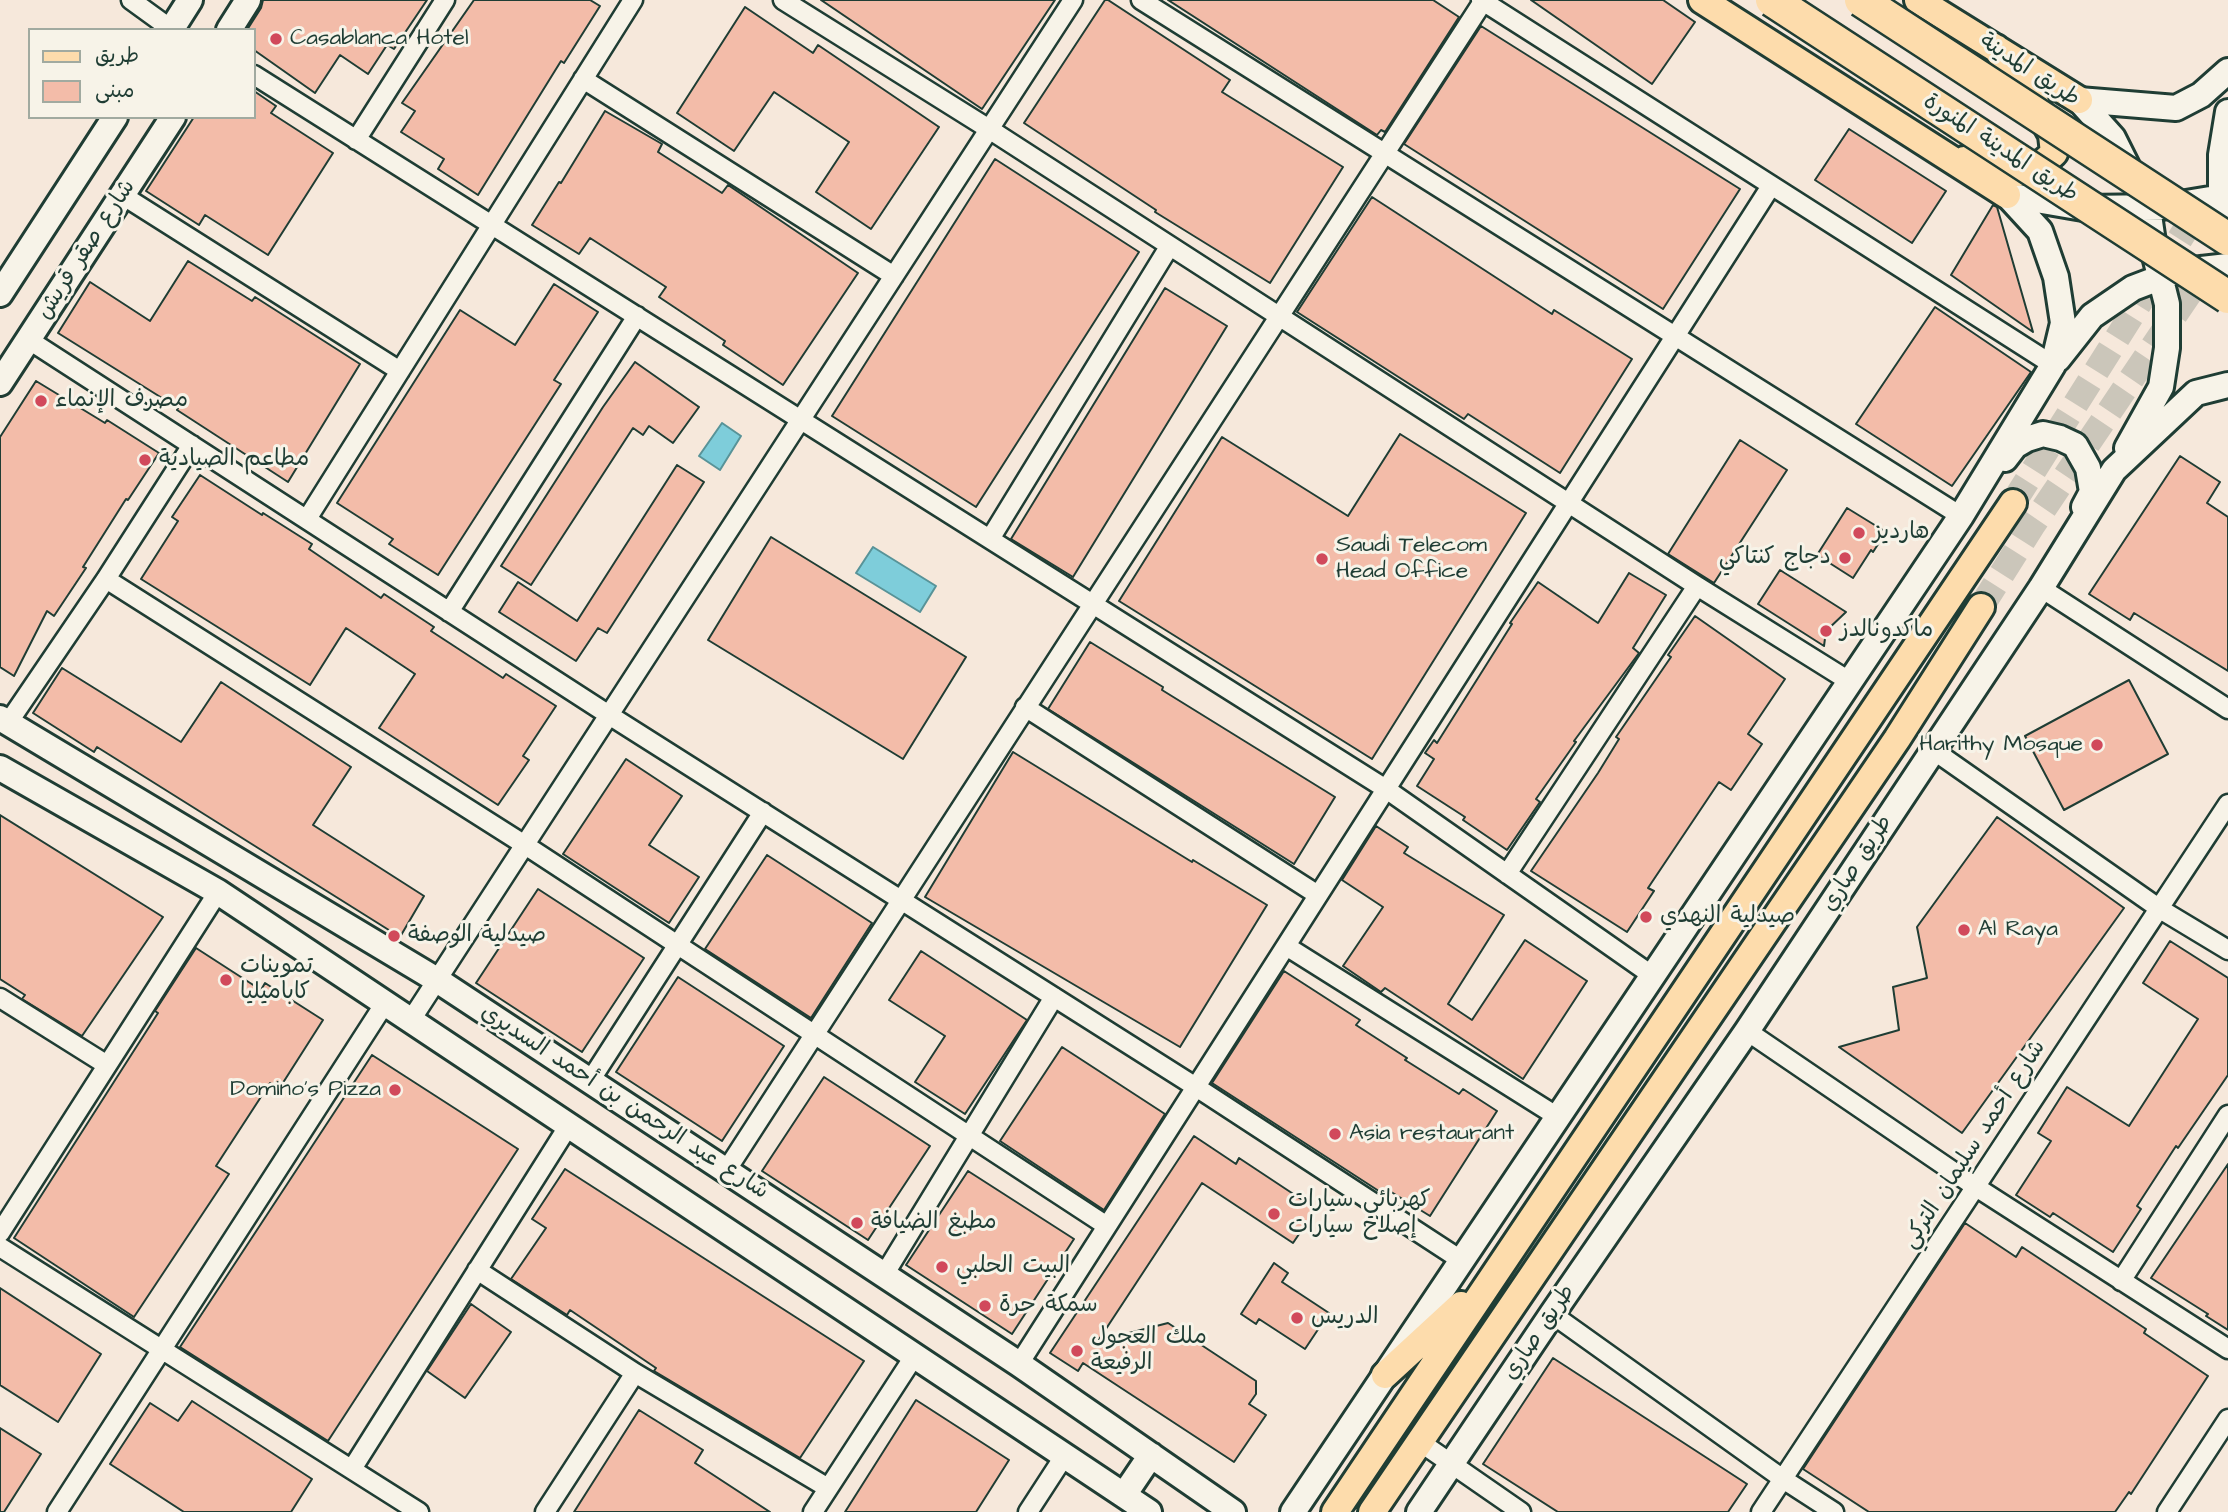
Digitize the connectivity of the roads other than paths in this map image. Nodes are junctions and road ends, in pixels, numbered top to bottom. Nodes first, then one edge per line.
1 (131, 0) edge
2 (190, 0) edge
3 (248, 0) edge
4 (445, 0) edge
5 (633, 0) edge
6 (783, 0) edge
7 (1073, 0) edge
8 (1141, 0) edge
9 (1702, 0) edge
10 (1772, 0) edge
11 (1861, 0) edge
12 (1918, 0) edge
13 (1483, 1) edge
14 (170, 28) edge
15 (172, 28) edge
16 (230, 28) edge
17 (1996, 48) junction
18 (2228, 71) edge
19 (256, 76) edge
20 (583, 79) junction
21 (2079, 100) junction
22 (2228, 112) edge
23 (114, 119) edge
24 (161, 121) edge
25 (989, 128) junction
26 (356, 140) junction
27 (1385, 153) junction
28 (1945, 156) junction
29 (1771, 186) junction
30 (122, 195) junction
31 (2007, 195) junction
32 (2225, 198) edge
33 (2148, 208) junction
34 (492, 225) junction
35 (2228, 239) edge
36 (1169, 247) junction
37 (2228, 248) edge
38 (2228, 267) edge
39 (894, 276) junction
40 (2160, 277) junction
41 (0, 294) edge
42 (2228, 297) edge
43 (636, 316) junction
44 (1279, 316) junction
45 (1675, 336) junction
46 (29, 340) junction
47 (2053, 365) junction
48 (400, 371) junction
49 (0, 383) edge
50 (2228, 385) edge
51 (801, 419) junction
52 (192, 445) junction
53 (2114, 470) junction
54 (1568, 503) junction
55 (2013, 503) tunnel mouth
56 (1961, 516) junction
57 (307, 519) junction
58 (990, 538) junction
59 (2057, 561) junction
60 (106, 579) junction
61 (1697, 586) junction
62 (2041, 587) junction
63 (1092, 603) junction
64 (1981, 607) tunnel mouth
65 (449, 612) junction
66 (1849, 681) junction
67 (1025, 707) junction
68 (2228, 709) edge
69 (609, 715) junction
70 (4, 720) edge
71 (1933, 750) junction
72 (0, 768) edge
73 (1386, 789) junction
74 (2228, 804) edge
75 (763, 812) junction
76 (525, 845) junction
77 (1507, 874) junction
78 (218, 892) junction
79 (1318, 895) junction
80 (901, 900) junction
81 (2160, 909) junction
82 (678, 945) junction
83 (1286, 946) junction
84 (2228, 950) edge
85 (1653, 976) junction
86 (437, 980) junction
87 (1054, 997) junction
88 (0, 998) edge
89 (385, 1003) junction
90 (411, 1020) junction
91 (1747, 1031) junction
92 (814, 1034) junction
93 (107, 1065) junction
94 (590, 1081) junction
95 (1195, 1087) junction
96 (2228, 1115) edge
97 (1558, 1117) junction
98 (569, 1125) junction
99 (969, 1136) junction
100 (726, 1171) junction
101 (1976, 1187) junction
102 (1107, 1226) junction
103 (0, 1233) edge
104 (0, 1247) edge
105 (1461, 1260) junction
106 (477, 1270) junction
107 (884, 1275) junction
108 (1493, 1276) junction
109 (2121, 1281) junction
110 (1552, 1314) junction
111 (162, 1349) junction
112 (2228, 1349) edge
113 (915, 1355) junction
114 (1018, 1364) junction
115 (635, 1373) junction
116 (1385, 1375) junction
117 (2228, 1419) edge
118 (1420, 1442) junction
119 (1065, 1455) junction
120 (1151, 1455) junction
121 (1452, 1464) junction
122 (352, 1469) junction
123 (1783, 1479) junction
124 (828, 1488) junction
125 (1124, 1495) junction
126 (57, 1512) edge
127 (419, 1512) edge
128 (545, 1512) edge
129 (813, 1512) edge
130 (1028, 1512) edge
131 (1149, 1512) edge
132 (1233, 1512) edge
133 (1293, 1512) edge
134 (1335, 1512) edge
135 (1372, 1512) edge
136 (1419, 1512) edge
137 (1521, 1512) edge
138 (1761, 1512) edge
139 (1834, 1512) edge
140 (2167, 1512) edge

1 - 14 street
2 - 15 main road
3 - 16 main road
4 - 26 street
5 - 20 street
6 - 25 street
7 - 25 street
8 - 27 street
9 - 28 main road
10 - 42 highway, طريق المدينة المنورة, bridge
11 - 35 highway, bridge
12 - 17 main road, طريق المدينة
13 - 27 street
13 - 29 street
17 - 21 main road, طريق المدينة
17 - 28 main road
18 - 21 main road
19 - 26 street
20 - 34 street
20 - 39 street
21 - 33 main road, طريق المدينة
22 - 32 main road
23 - 41 main road
24 - 30 main road, شارع صقر قريش
25 - 36 street
25 - 39 street
26 - 34 street
27 - 44 street
27 - 45 street
28 - 31 main road
29 - 45 street
29 - 47 street
30 - 46 main road, شارع صقر قريش
30 - 48 street
31 - 33 main road
31 - 47 main road
32 - 33 main road
32 - 37 main road
33 - 40 main road, طريق المدينة
34 - 43 street
34 - 48 street
36 - 44 street
36 - 58 street
38 - 40 main road
39 - 51 street
40 - 47 main road
40 - 53 main road, طريق المدينة
43 - 51 street
43 - 65 street
44 - 54 street
44 - 63 street
45 - 54 street
45 - 56 street
46 - 49 main road, شارع صقر قريش
46 - 52 street
47 - 56 main road
48 - 57 street
50 - 53 main road, طريق صاري
51 - 58 street
51 - 69 street
52 - 57 street
52 - 60 street
53 - 59 main road, طريق صاري
54 - 61 street
54 - 73 street
55 - 108 main road
56 - 59 main road
56 - 66 main road
57 - 65 street
58 - 63 street
59 - 62 main road, طريق صاري
60 - 70 street
60 - 76 street
61 - 66 street
61 - 77 street
62 - 68 street
62 - 71 main road, طريق صاري
63 - 67 street
63 - 73 street
64 - 118 main road, طريق صاري
65 - 69 street
66 - 85 main road
67 - 79 street
67 - 80 street
69 - 75 street
69 - 76 street
70 - 86 main road, شارع عبد الرحمن بن أحمد السديري
71 - 81 street
71 - 91 main road, طريق صاري
72 - 78 main road, شارع عبد الرحمن بن أحمد السديري
73 - 77 street
73 - 79 street
74 - 81 street, شارع أحمد سليمان التركي
75 - 80 street
75 - 82 street
76 - 82 street
76 - 86 street
77 - 85 street
78 - 89 main road, شارع عبد الرحمن بن أحمد السديري
78 - 93 street
79 - 83 street
80 - 87 street
80 - 92 street
81 - 84 street
81 - 101 street, شارع أحمد سليمان التركي
82 - 92 street
82 - 94 street
83 - 95 street
83 - 97 street
85 - 97 main road
86 - 90 street
86 - 94 main road, شارع عبد الرحمن بن أحمد السديري
87 - 95 street
87 - 99 street
88 - 93 street
89 - 90 main road, شارع عبد الرحمن بن أحمد السديري
89 - 111 street
90 - 98 main road, شارع عبد الرحمن بن أحمد السديري
91 - 101 street
91 - 110 main road, طريق صاري
92 - 99 street
92 - 100 street
93 - 103 street
94 - 100 main road, شارع عبد الرحمن بن أحمد السديري
95 - 102 street
95 - 105 street
96 - 109 street
97 - 105 main road
98 - 106 street
98 - 113 main road, شارع عبد الرحمن بن أحمد السديري
99 - 102 street
99 - 107 street
100 - 107 main road, شارع عبد الرحمن بن أحمد السديري
101 - 109 street
101 - 123 street, شارع أحمد سليمان التركي
102 - 114 street
104 - 111 street
105 - 116 main road
106 - 115 street
106 - 122 street
107 - 114 main road, شارع عبد الرحمن بن أحمد السديري
108 - 116 main road
108 - 134 main road
109 - 112 street
110 - 121 main road, طريق صاري
110 - 123 street
111 - 122 street
111 - 126 street
113 - 119 main road, شارع عبد الرحمن بن أحمد السديري
113 - 124 street
114 - 120 main road, شارع عبد الرحمن بن أحمد السديري
115 - 124 street
115 - 128 street
116 - 133 main road
117 - 140 street
118 - 121 street
118 - 135 main road, طريق صاري
119 - 125 main road, شارع عبد الرحمن بن أحمد السديري
119 - 130 street
120 - 125 main road
120 - 132 main road, شارع عبد الرحمن بن أحمد السديري
121 - 136 main road, طريق صاري
121 - 137 street
122 - 127 street
123 - 138 street, شارع أحمد سليمان التركي
123 - 139 street
124 - 129 street
125 - 131 main road, شارع عبد الرحمن بن أحمد السديري

